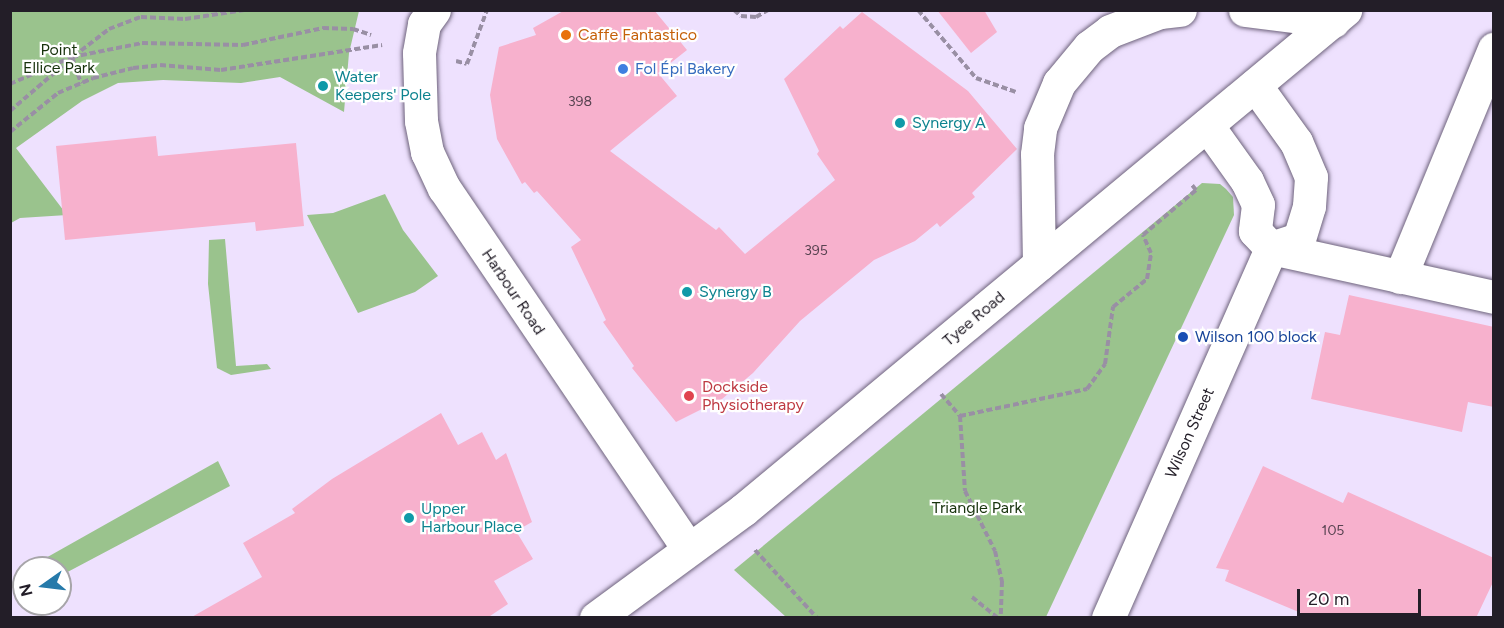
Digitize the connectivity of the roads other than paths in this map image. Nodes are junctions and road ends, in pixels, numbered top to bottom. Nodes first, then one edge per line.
1 (434, 10) edge
2 (1180, 10) edge
3 (1245, 10) edge
4 (1339, 16) edge
5 (1494, 49) edge
6 (1255, 86) junction
7 (1207, 125) junction
8 (1271, 248) junction
9 (1039, 264) junction
10 (1400, 277) junction
11 (1494, 297) edge
12 (688, 549) junction
13 (596, 618) edge
14 (1108, 618) edge

1 - 12 street, Harbour Road
2 - 9 street
3 - 4 street
4 - 6 street, Tyee Road
5 - 10 street
6 - 7 street, Tyee Road
6 - 8 street
7 - 8 street
7 - 9 street, Tyee Road
8 - 10 street
8 - 14 street, Wilson Street
9 - 12 street, Tyee Road
10 - 11 street
12 - 13 street, Tyee Road

